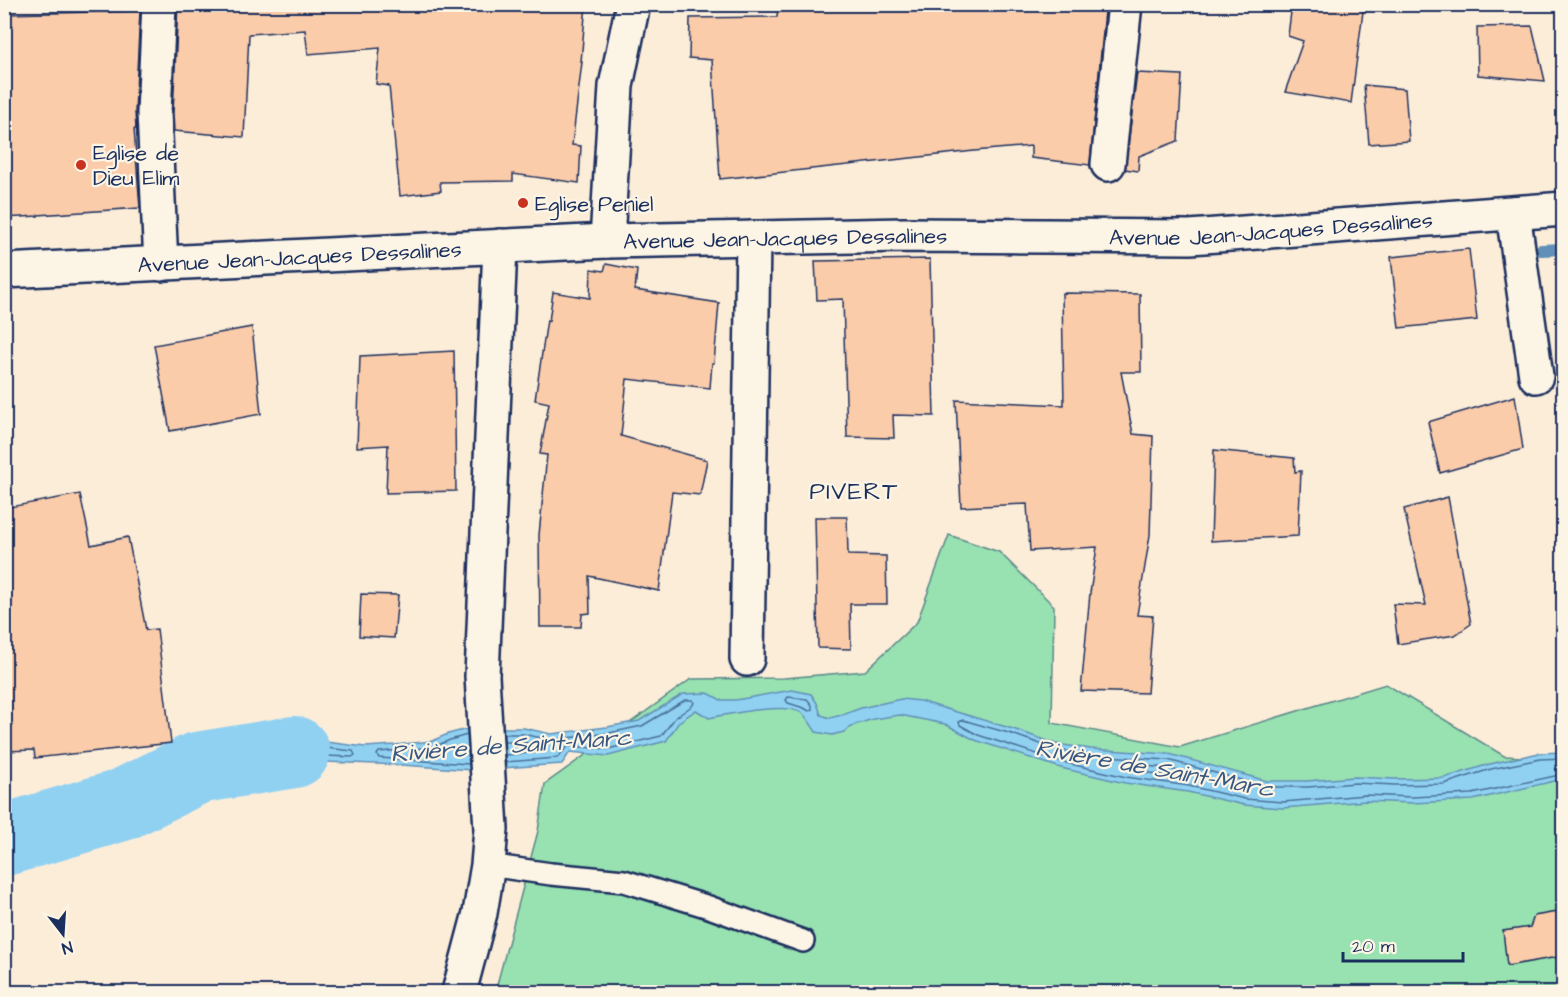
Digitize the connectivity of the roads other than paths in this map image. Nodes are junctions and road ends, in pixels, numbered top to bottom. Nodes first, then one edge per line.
1 (159, 4) edge
2 (633, 4) edge
3 (1125, 4) edge
4 (1108, 164) dead end
5 (1563, 209) edge
6 (1513, 213) junction
7 (753, 238) junction
8 (607, 241) junction
9 (500, 246) junction
10 (161, 264) junction
11 (4, 271) edge
12 (1536, 376) dead end
13 (747, 659) dead end
14 (488, 865) junction
15 (802, 941) dead end
16 (459, 993) edge

1 - 10 street
2 - 8 street
3 - 4 street
5 - 6 street, Avenue Jean-Jacques Dessalines
6 - 7 street, Avenue Jean-Jacques Dessalines
6 - 12 street
7 - 8 street, Avenue Jean-Jacques Dessalines
7 - 13 street
8 - 9 street, Avenue Jean-Jacques Dessalines
9 - 10 street, Avenue Jean-Jacques Dessalines
9 - 14 street
10 - 11 street, Avenue Jean-Jacques Dessalines
14 - 15 lane
14 - 16 street

